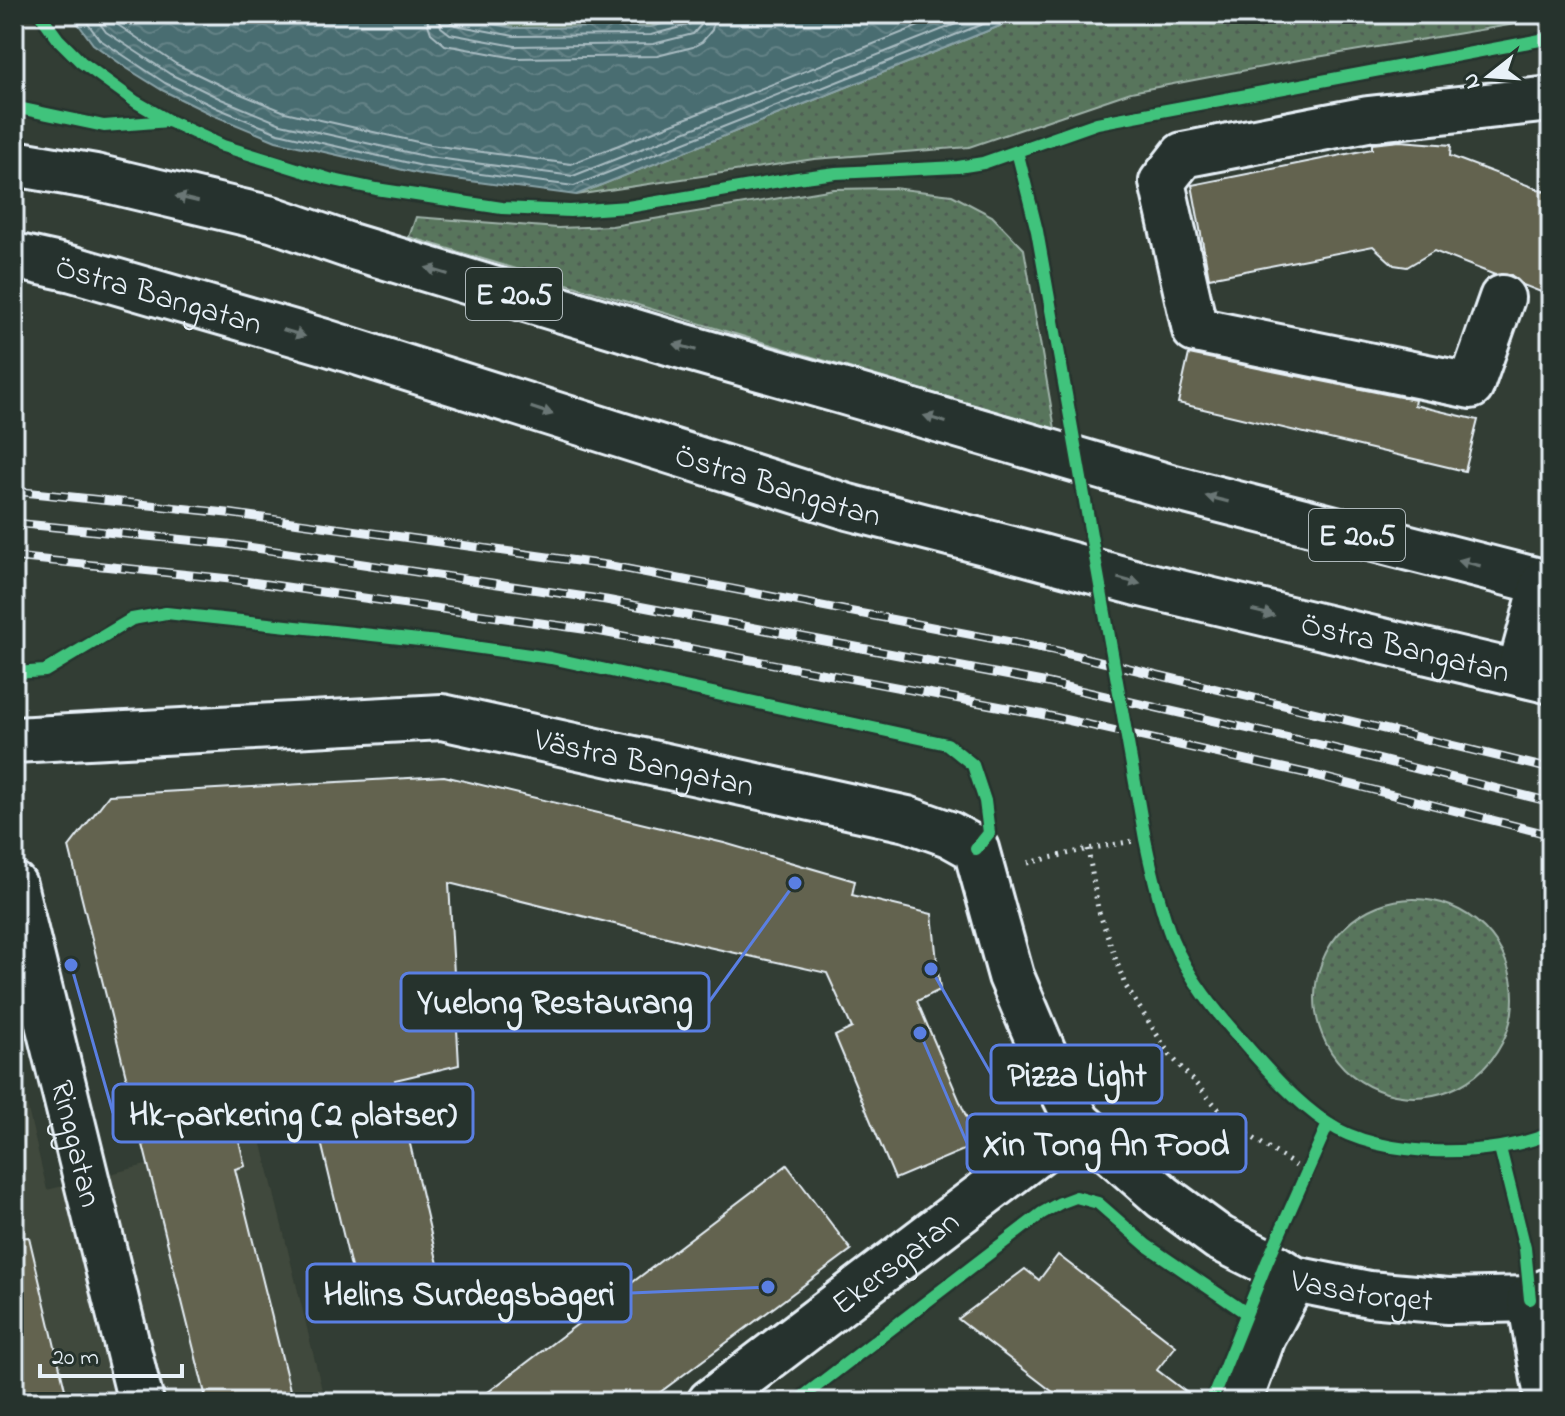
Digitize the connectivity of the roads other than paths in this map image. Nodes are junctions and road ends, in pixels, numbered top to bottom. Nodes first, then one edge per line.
1 (1551, 99) edge
2 (14, 163) edge
3 (14, 256) edge
4 (1502, 298) dead end
5 (1549, 576) edge
6 (1535, 677) edge
7 (14, 740) edge
8 (14, 885) edge
9 (1078, 1122) junction
10 (1294, 1279) junction
11 (1541, 1294) edge
12 (141, 1402) edge
13 (710, 1402) edge
14 (1239, 1402) edge
15 (1548, 1402) edge

1 - 4 main road
5 -> 2 main road, E 20.5
3 -> 6 main road, Östra Bangatan
5 - 6 main road
7 - 9 main road, Västra Bangatan
8 - 12 main road, Ringgatan
9 - 10 main road, Vasatorget
9 - 13 main road, Ekersgatan
10 - 11 main road, Vasatorget
10 - 14 main road
11 - 15 main road

